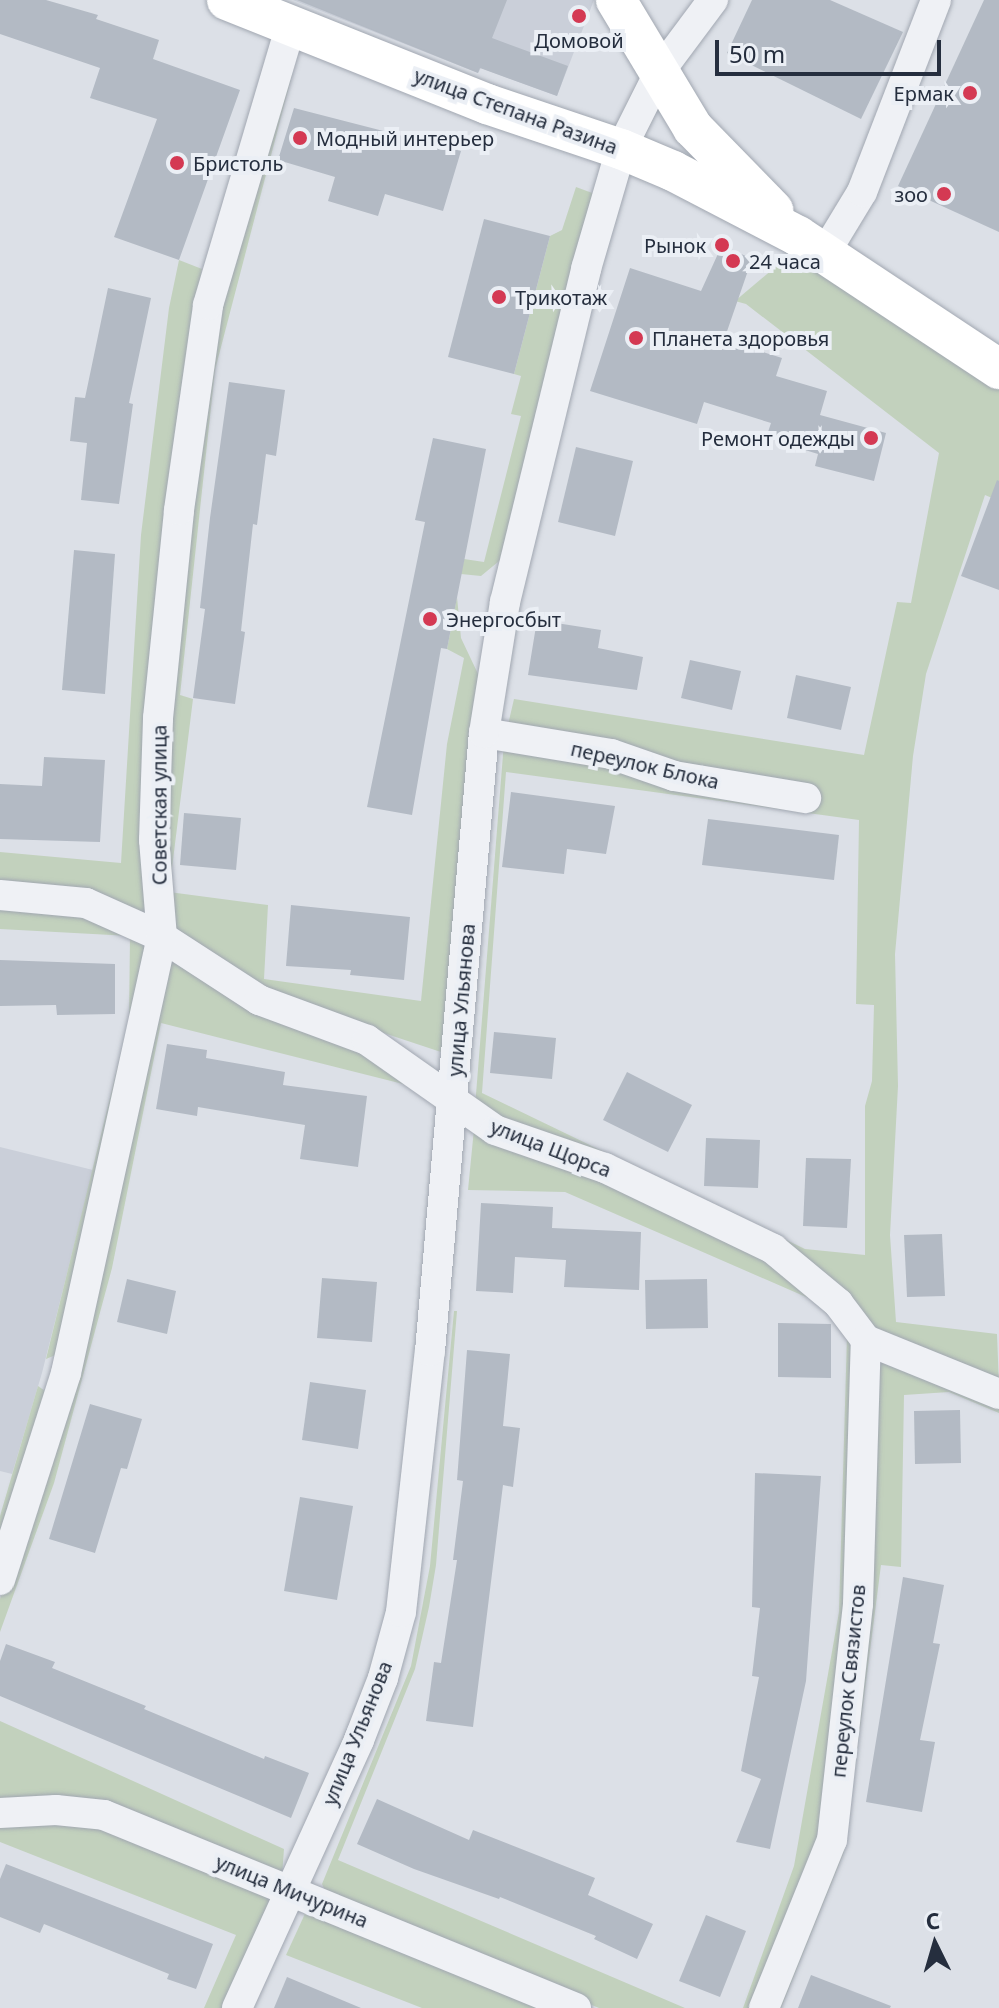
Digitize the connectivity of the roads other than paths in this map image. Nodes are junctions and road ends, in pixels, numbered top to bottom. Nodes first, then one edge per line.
1 (227, 0) edge
2 (616, 0) edge
3 (713, 0) edge
4 (936, 0) edge
5 (291, 24) junction
6 (660, 71) junction
7 (621, 149) junction
8 (812, 244) junction
9 (999, 369) edge
10 (484, 733) junction
11 (806, 798) dead end
12 (0, 895) edge
13 (162, 937) junction
14 (453, 1099) junction
15 (866, 1340) junction
16 (999, 1394) edge
17 (0, 1580) edge
18 (0, 1813) edge
19 (289, 1890) junction
20 (237, 2008) edge
21 (576, 2008) edge
22 (764, 2008) edge

1 - 5 main road, улица Степана Разина
2 - 6 main road, улица Степана Разина
3 - 6 street, улица Ульянова
4 - 8 street
5 - 7 main road, улица Степана Разина
5 - 13 street, Советская улица
6 - 7 street, улица Ульянова
6 - 8 main road, улица Степана Разина
7 - 8 main road, улица Степана Разина
7 - 10 street, улица Ульянова
8 - 9 main road, улица Степана Разина
10 - 11 street, переулок Блока
10 - 14 street, улица Ульянова
12 - 13 street, улица Щорса
13 - 14 street, улица Щорса
13 - 17 street, Советская улица
14 - 15 street, улица Щорса
14 - 19 street, улица Ульянова
15 - 16 street
15 - 22 street, переулок Связистов
18 - 19 street, улица Мичурина
19 - 20 street, улица Ульянова
19 - 21 street, улица Мичурина

